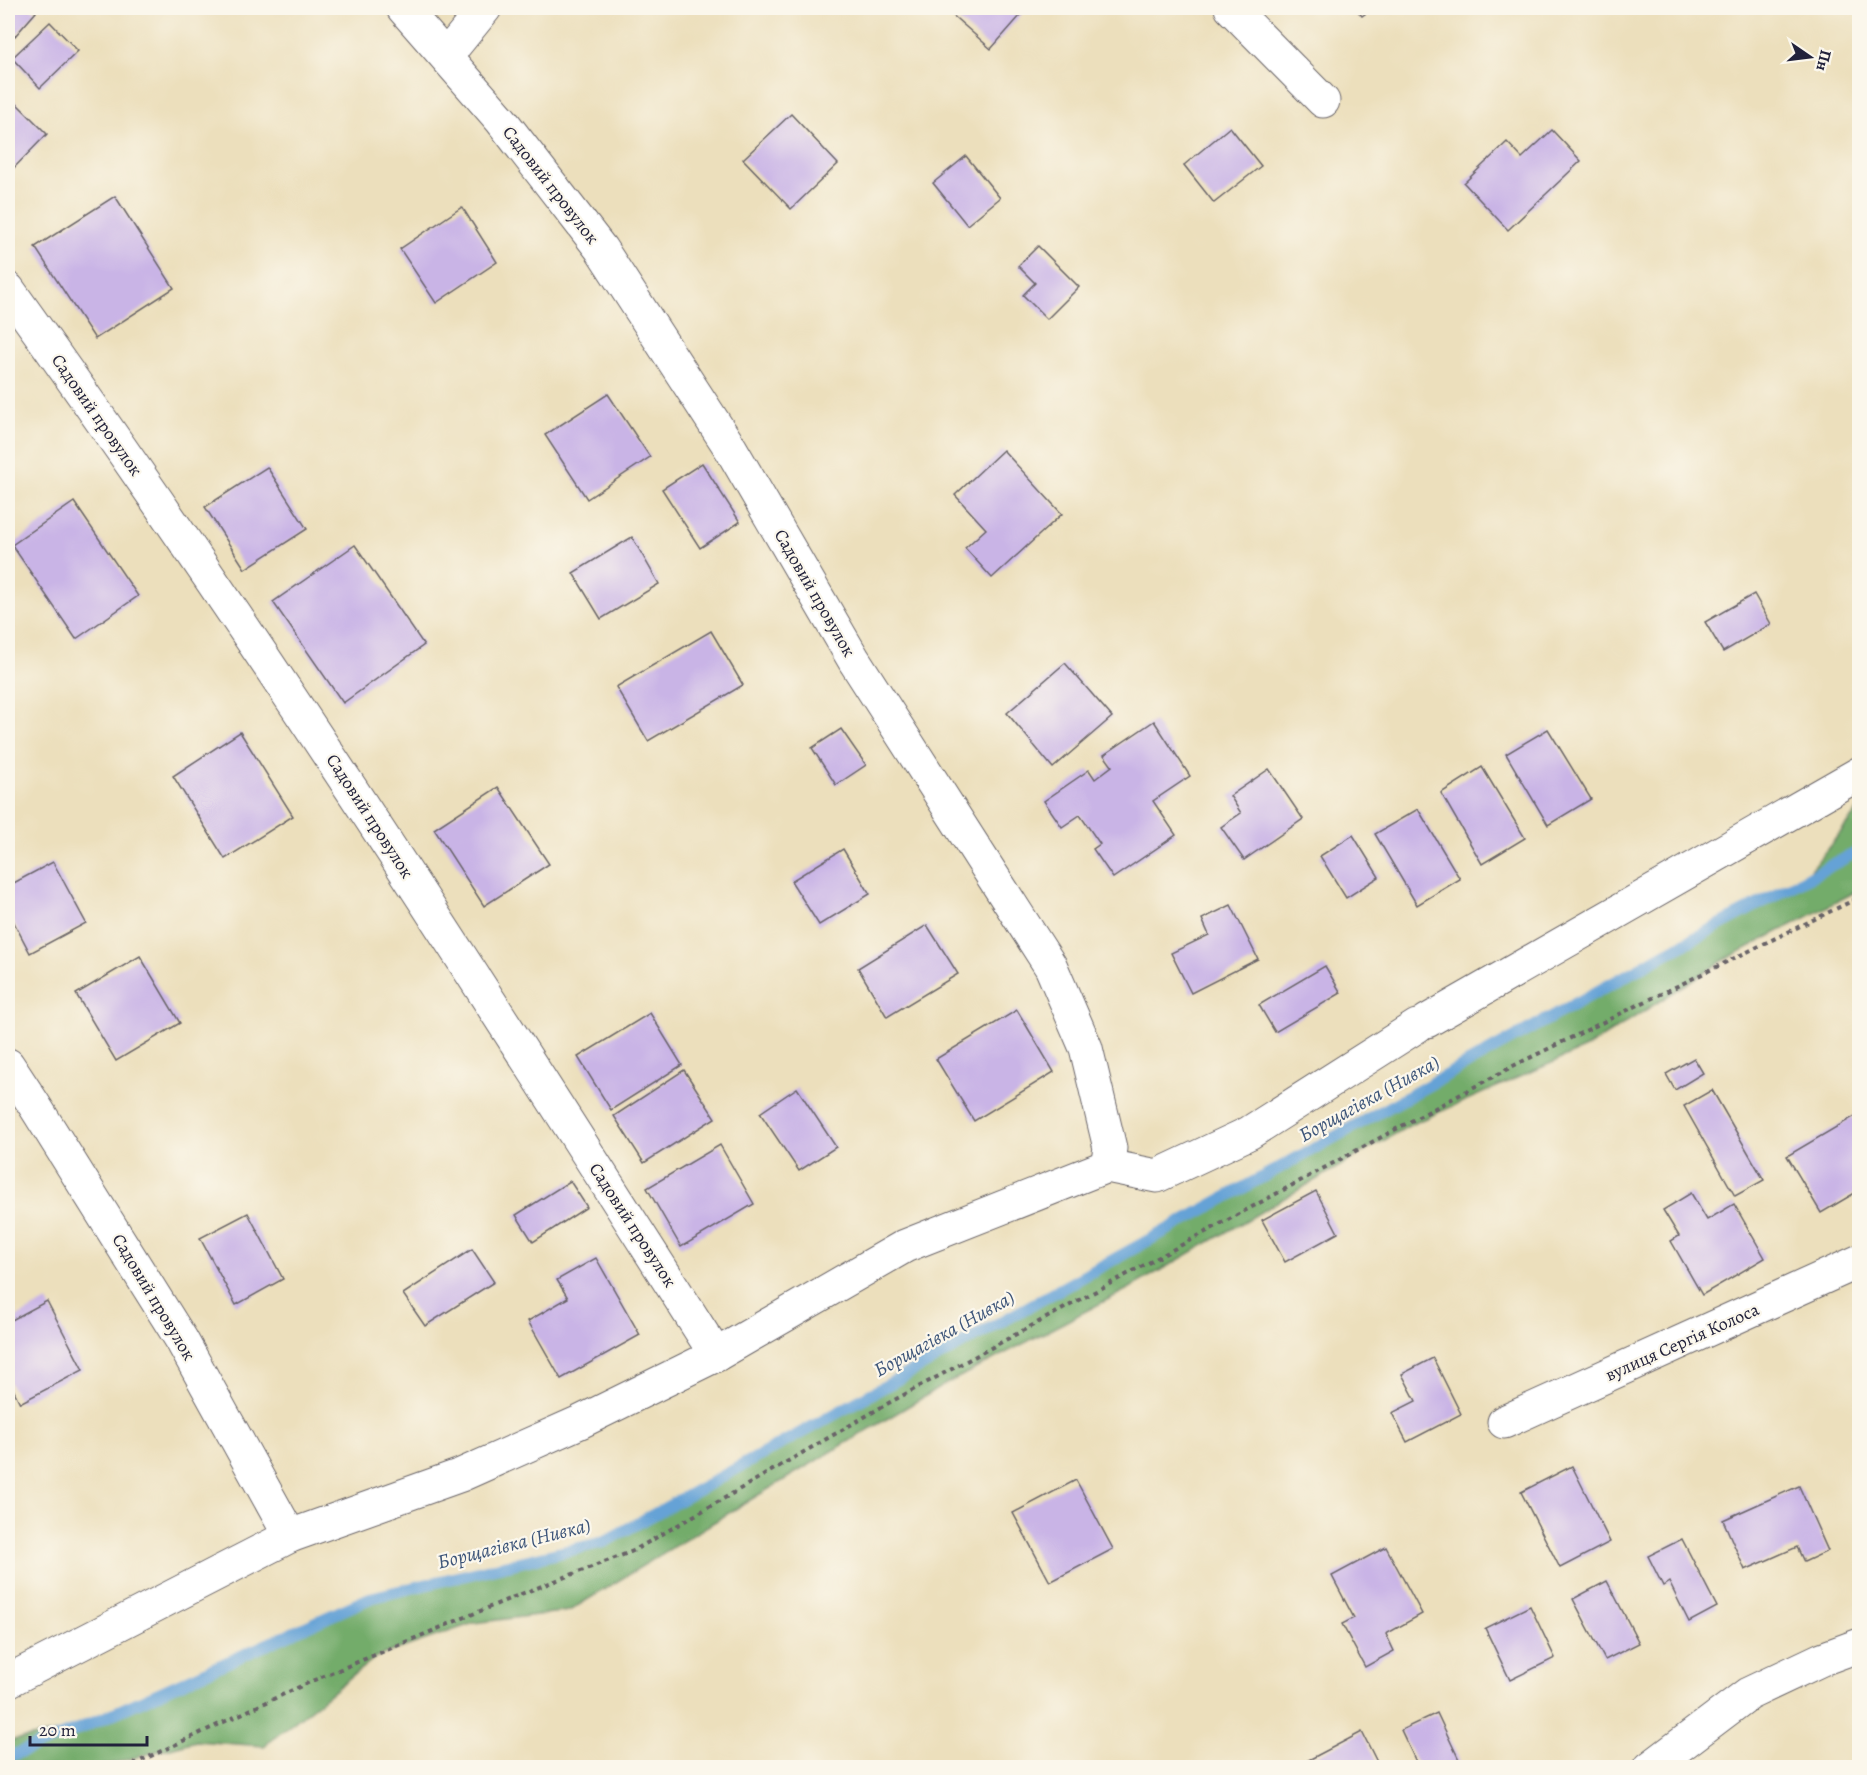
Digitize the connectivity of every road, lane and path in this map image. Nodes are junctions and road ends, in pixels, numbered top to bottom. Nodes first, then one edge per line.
1 (403, 8) edge
2 (485, 8) edge
3 (1231, 8) edge
4 (446, 56) junction
5 (1323, 101) dead end
6 (8, 289) edge
7 (1860, 773) edge
8 (1860, 897) edge
9 (8, 1065) edge
10 (1107, 1166) junction
11 (1860, 1261) edge
12 (716, 1355) junction
13 (1504, 1422) dead end
14 (290, 1536) junction
15 (1860, 1645) edge
16 (8, 1681) edge
17 (125, 1767) edge
18 (1650, 1767) edge

1 - 4 street, Садовий провулок
2 - 4 street
3 - 5 street
4 - 10 street, Садовий провулок
6 - 12 street, Садовий провулок
7 - 10 street
8 - 17 path
9 - 14 street, Садовий провулок
10 - 12 street
11 - 13 street, вулиця Сергія Колоса
12 - 14 street
14 - 16 street
15 - 18 street

